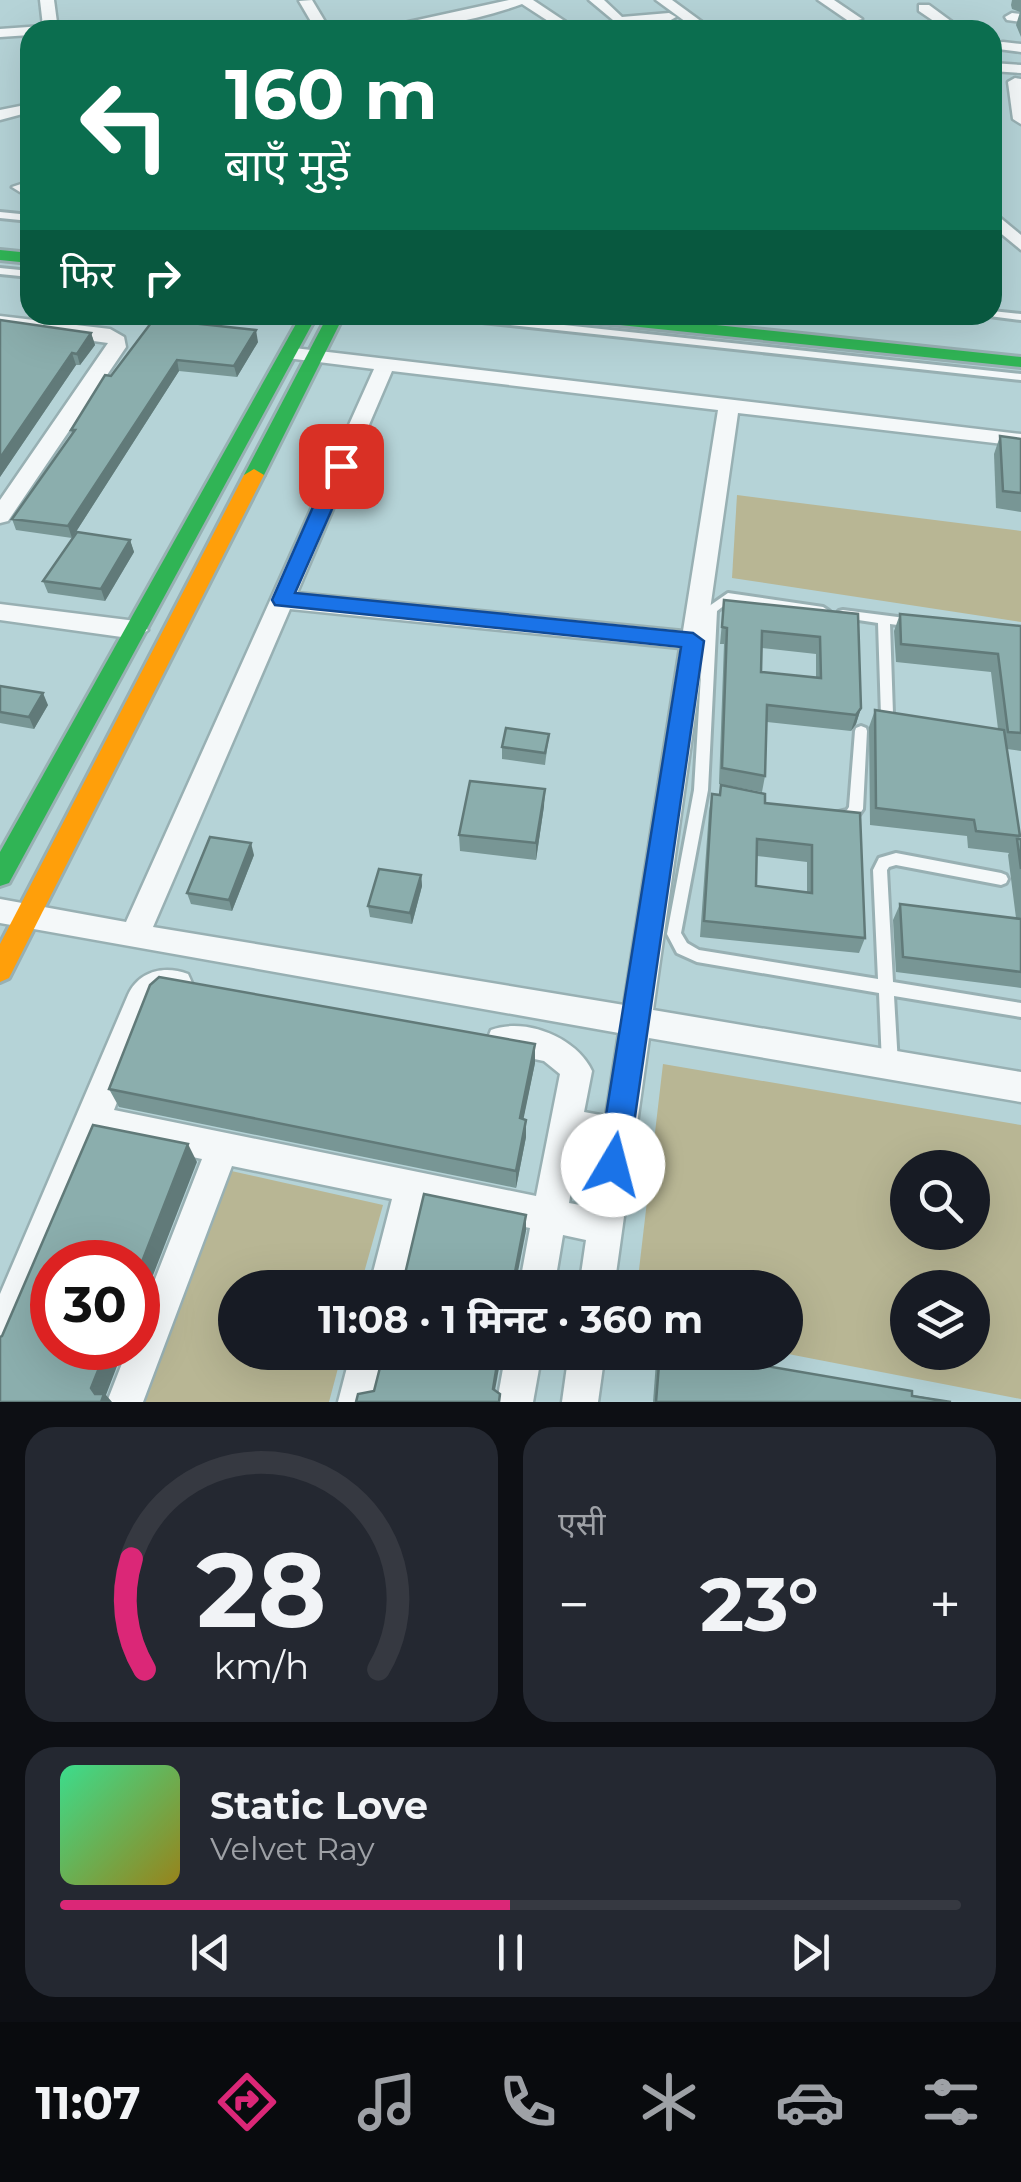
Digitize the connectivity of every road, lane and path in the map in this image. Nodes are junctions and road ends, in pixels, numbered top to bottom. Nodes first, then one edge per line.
1 (522, 0) edge
2 (596, 0) edge
3 (664, 0) edge
4 (825, 0) edge
5 (924, 8) dead end
6 (669, 17) dead end
7 (855, 19) dead end
8 (409, 20) edge
9 (555, 20) edge
10 (617, 20) edge
11 (631, 20) edge
12 (692, 20) edge
13 (941, 20) edge
14 (1002, 54) edge
15 (1019, 73) edge
16 (1021, 118) edge
17 (1002, 226) edge
18 (1021, 245) edge
19 (25, 325) edge
20 (303, 325) edge
21 (331, 325) edge
22 (538, 325) edge
23 (668, 325) edge
24 (829, 325) edge
25 (1021, 344) edge
26 (289, 354) junction
27 (313, 358) junction
28 (1021, 362) edge
29 (385, 366) junction
30 (1021, 377) edge
31 (729, 406) junction
32 (1021, 440) edge
33 (0, 516) edge
34 (282, 600) junction
35 (0, 612) edge
36 (884, 620) junction
37 (923, 624) edge
38 (136, 630) junction
39 (693, 641) junction
40 (918, 729) edge
41 (861, 731) edge
42 (701, 790) junction
43 (719, 793) edge
44 (824, 814) edge
45 (0, 876) edge
46 (1000, 879) dead end
47 (13, 914) edge
48 (134, 936) junction
49 (170, 942) junction
50 (0, 970) edge
51 (152, 985) junction
52 (205, 987) edge
53 (889, 989) junction
54 (1021, 1010) edge
55 (634, 1021) junction
56 (478, 1036) edge
57 (890, 1064) junction
58 (1021, 1087) edge
59 (93, 1122) junction
60 (566, 1124) junction
61 (618, 1134) junction
62 (222, 1150) junction
63 (412, 1188) junction
64 (549, 1214) junction
65 (604, 1227) junction
66 (391, 1270) edge
67 (539, 1270) edge
68 (598, 1270) edge
69 (0, 1336) edge
70 (364, 1370) edge
71 (521, 1370) edge
72 (584, 1370) edge
73 (125, 1402) edge
74 (356, 1402) edge
75 (515, 1402) edge
76 (580, 1402) edge

1 - 8 street
1 - 9 street
2 - 10 street
3 - 12 street
4 - 7 street
5 - 13 street
6 - 11 street
14 - 15 street
15 - 16 street
17 - 18 street
19 - 33 street
20 - 26 street
21 - 27 street
22 - 30 lane
23 - 28 street
24 - 25 street
26 - 27 street
26 - 38 street
27 - 29 street
27 - 47 street
29 - 31 street
29 - 34 street
31 - 32 street
31 - 39 street
34 - 39 street
34 - 48 street
35 - 38 street
36 - 37 lane
36 - 40 lane
36 - 42 lane
38 - 45 street
39 - 55 street
41 - 44 lane
42 - 43 lane
42 - 53 lane
46 - 53 lane
47 - 48 street
47 - 50 street
48 - 49 street
49 - 51 street
49 - 55 street
51 - 52 street
51 - 59 street
53 - 54 lane
53 - 57 lane
55 - 57 street
55 - 61 street
56 - 60 street
57 - 58 street
59 - 62 street
59 - 69 street
60 - 61 street
60 - 64 street
61 - 65 street
62 - 63 street
62 - 73 street
63 - 64 street
63 - 66 street
64 - 65 street
64 - 67 street
65 - 68 street
70 - 74 street
71 - 75 street
72 - 76 street

